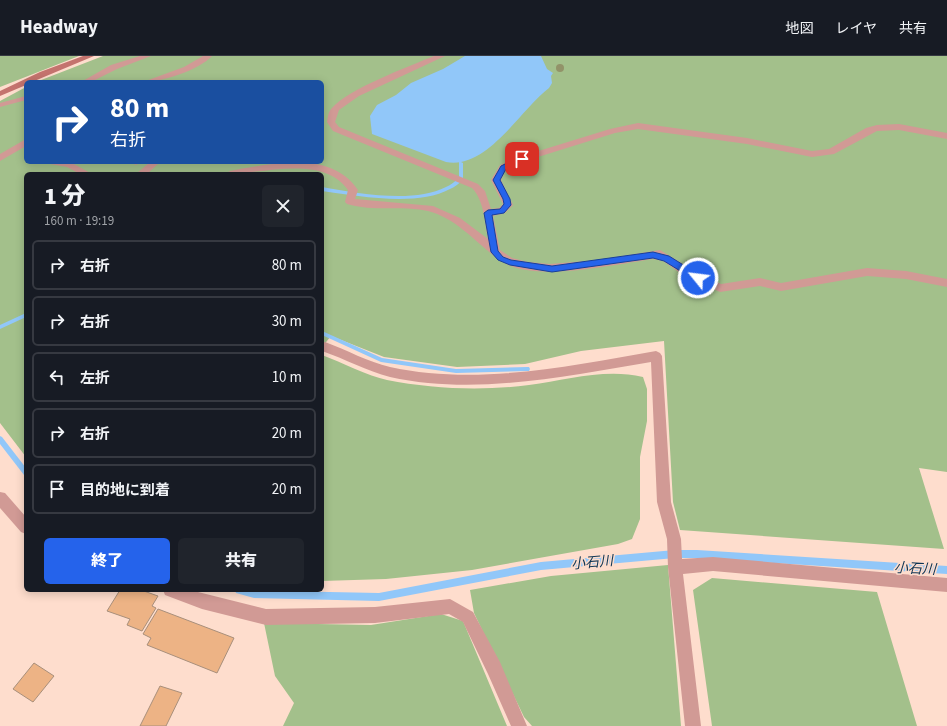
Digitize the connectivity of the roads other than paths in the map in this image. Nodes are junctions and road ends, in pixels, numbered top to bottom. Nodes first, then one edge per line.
1 (90, 56) edge
2 (147, 56) edge
3 (208, 56) edge
4 (441, 56) edge
5 (29, 80) edge
6 (89, 80) edge
7 (152, 80) edge
8 (24, 83) edge
9 (0, 94) edge
10 (24, 99) edge
11 (0, 105) edge
12 (334, 126) junction
13 (324, 128) edge
14 (947, 136) edge
15 (24, 143) edge
16 (0, 158) edge
17 (69, 164) edge
18 (154, 164) edge
19 (83, 172) edge
20 (144, 172) edge
21 (246, 172) edge
22 (488, 213) junction
23 (494, 252) junction
24 (670, 253) dead end
25 (653, 255) junction
26 (947, 283) edge
27 (326, 347) dead end
28 (0, 498) edge
29 (24, 525) edge
30 (675, 565) junction
31 (947, 585) edge
32 (175, 592) edge
33 (519, 726) edge
34 (693, 726) edge

1 - 5 street
2 - 6 street
3 - 7 street
4 - 12 street
8 - 9 street
10 - 11 street
12 - 13 street
12 - 22 street
14 - 22 street
15 - 16 street
17 - 19 street
18 - 20 street
21 - 23 street
22 - 23 street
23 - 25 street
24 - 25 street
25 - 26 street
27 - 30 street
28 - 29 street
30 - 31 street
30 - 34 street
32 - 33 street

